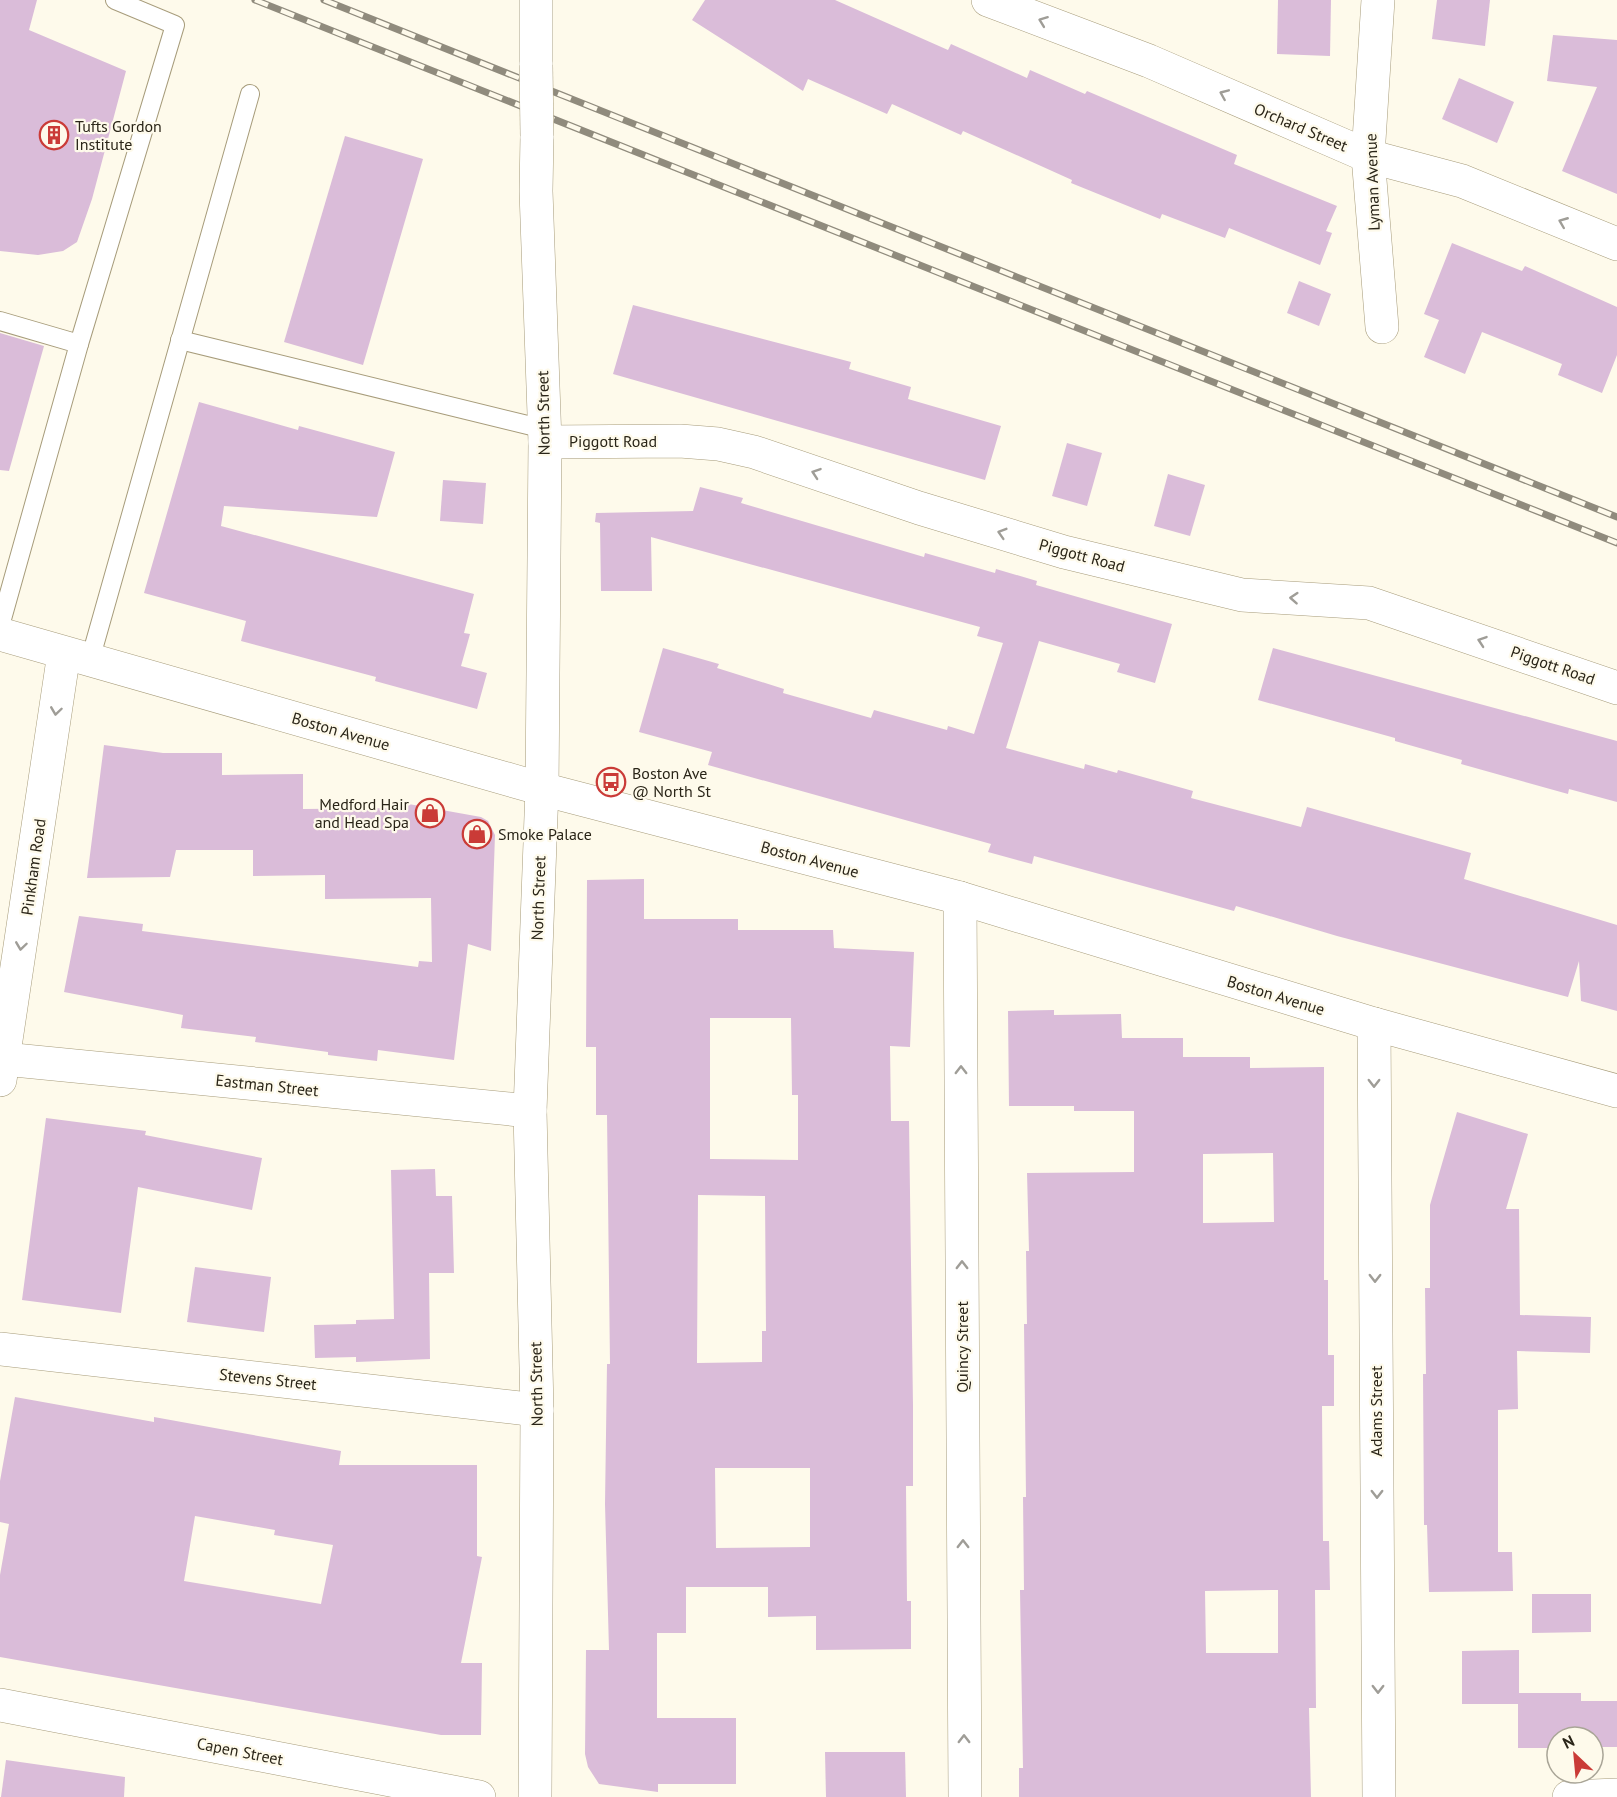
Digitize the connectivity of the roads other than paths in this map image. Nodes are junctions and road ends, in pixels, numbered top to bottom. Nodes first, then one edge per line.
1 (115, 0) edge
2 (536, 0) edge
3 (988, 0) edge
4 (1378, 0) edge
5 (250, 94) dead end
6 (1368, 156) junction
7 (1617, 244) edge
8 (0, 321) edge
9 (1382, 327) dead end
10 (180, 340) junction
11 (79, 344) junction
12 (544, 435) junction
13 (0, 626) edge
14 (0, 634) edge
15 (77, 657) junction
16 (1617, 688) edge
17 (542, 789) junction
18 (960, 898) junction
19 (1374, 1024) junction
20 (2, 1070) edge
21 (1617, 1091) edge
22 (530, 1111) junction
23 (0, 1349) edge
24 (537, 1410) junction
25 (0, 1705) edge
26 (1617, 1796) edge
27 (479, 1797) edge
28 (535, 1797) edge
29 (964, 1797) edge
30 (1379, 1797) edge
31 (1569, 1797) edge

1 - 11 lane
2 - 12 street, North Street, bridge
6 -> 3 street, Orchard Street
4 - 6 street, Lyman Avenue
5 - 10 lane
7 -> 6 street, Orchard Street
6 - 9 street, Lyman Avenue
8 - 11 lane
10 - 12 lane
10 - 15 lane
11 - 13 lane
16 -> 12 street, Piggott Road
12 - 17 street, North Street
14 - 15 street, Boston Avenue
15 - 17 street, Boston Avenue
15 -> 20 street, Pinkham Road
17 - 18 street, Boston Avenue
17 - 22 street, North Street
18 - 19 street, Boston Avenue
29 -> 18 street, Quincy Street
19 - 21 street, Boston Avenue
19 -> 30 street, Adams Street
20 - 22 street, Eastman Street
22 - 24 street, North Street
23 - 24 street, Stevens Street
24 - 28 street, North Street
25 - 27 street, Capen Street
26 - 31 street

